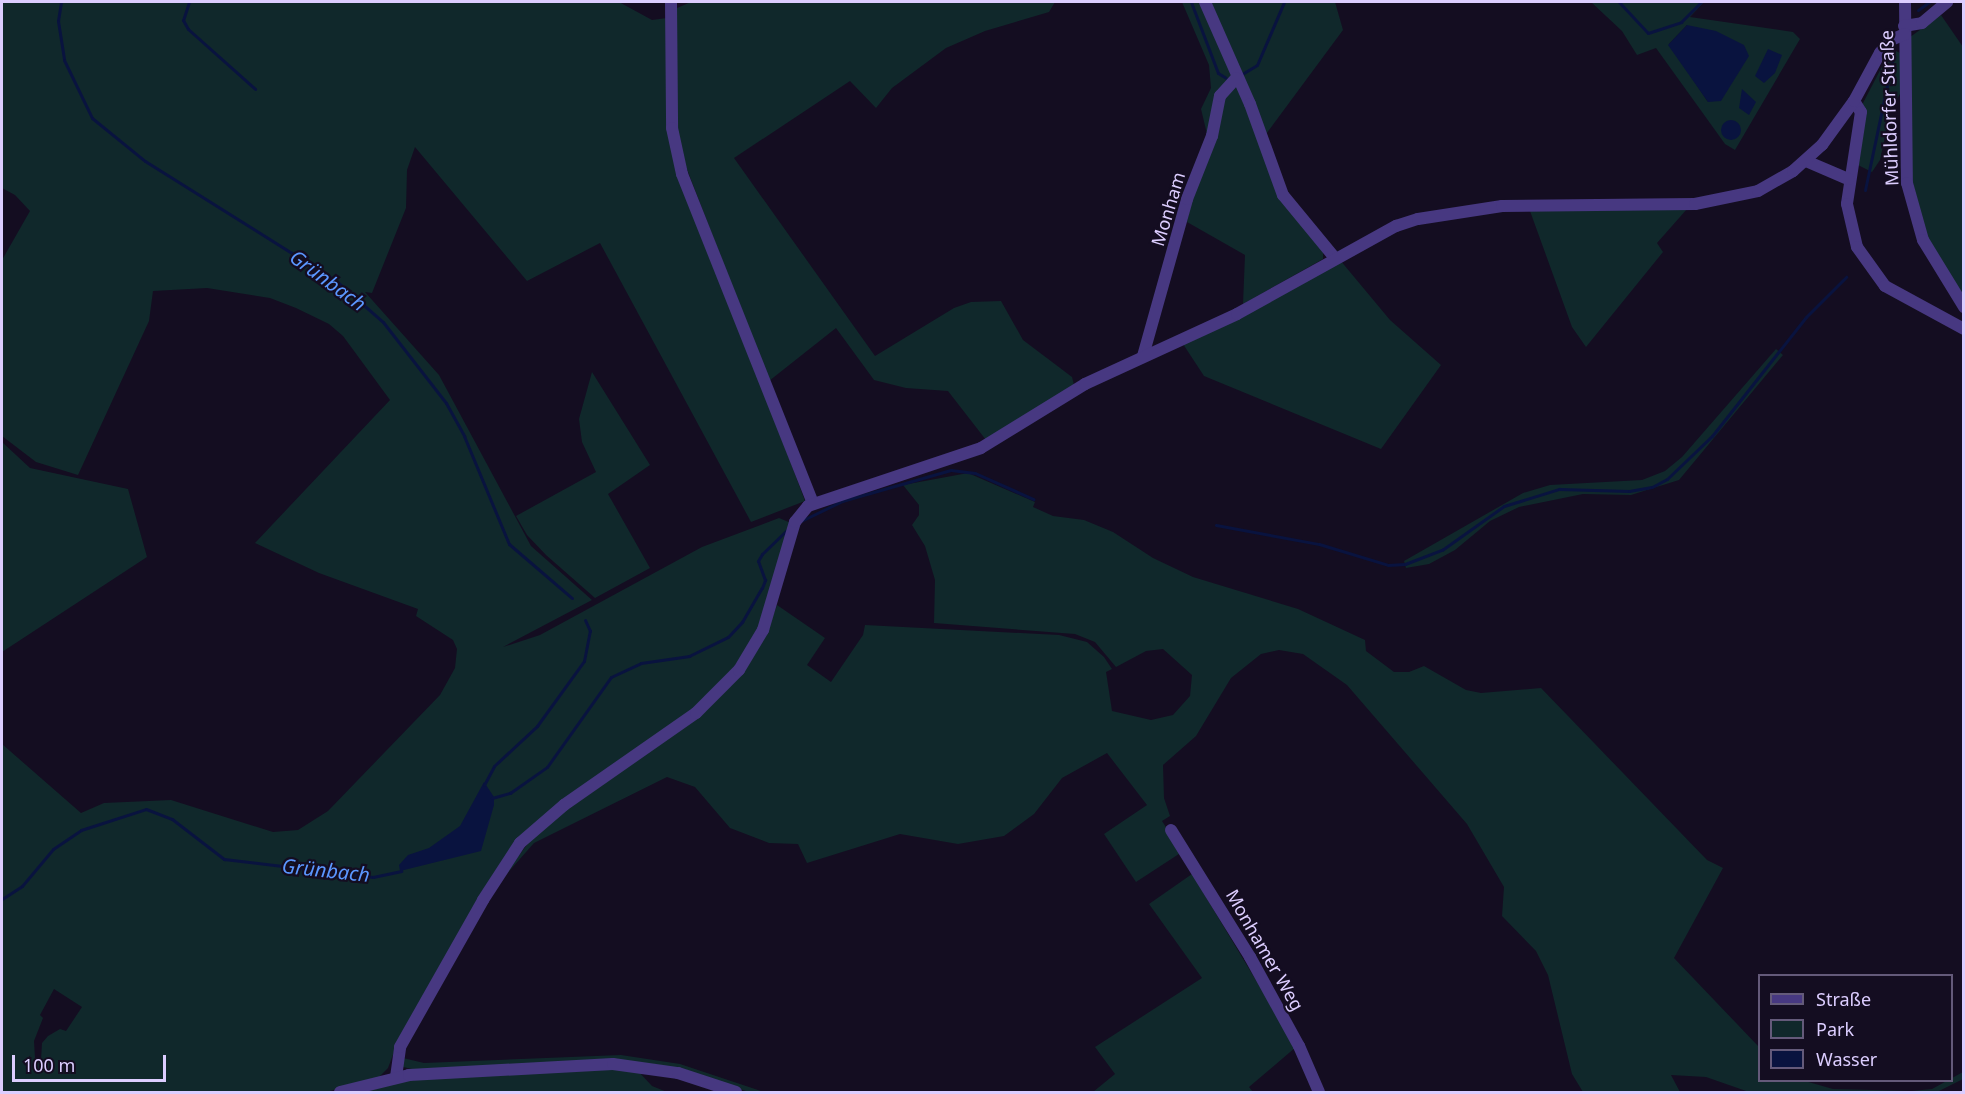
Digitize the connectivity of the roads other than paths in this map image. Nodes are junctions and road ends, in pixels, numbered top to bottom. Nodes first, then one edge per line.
1 (671, 2) edge
2 (1205, 2) edge
3 (1905, 2) edge
4 (1947, 2) edge
5 (1904, 30) junction
6 (1236, 78) junction
7 (1854, 101) junction
8 (1806, 161) junction
9 (1848, 179) junction
10 (1335, 258) junction
11 (1964, 307) edge
12 (1964, 329) edge
13 (1143, 356) junction
14 (813, 503) junction
15 (1171, 831) dead end
16 (396, 1077) junction
17 (340, 1092) edge
18 (736, 1092) edge
19 (1319, 1092) edge

1 - 14 street
2 - 6 street
3 - 5 street, Mühldorfer Straße
4 - 5 street
5 - 7 street
5 - 11 street, Mühldorfer Straße
6 - 10 street
6 - 13 street, Monham
7 - 8 street
7 - 9 street
8 - 9 street
8 - 10 street
9 - 12 street
10 - 13 street
13 - 14 street
14 - 16 street
15 - 19 street, Monhamer Weg
16 - 17 street
16 - 18 street

